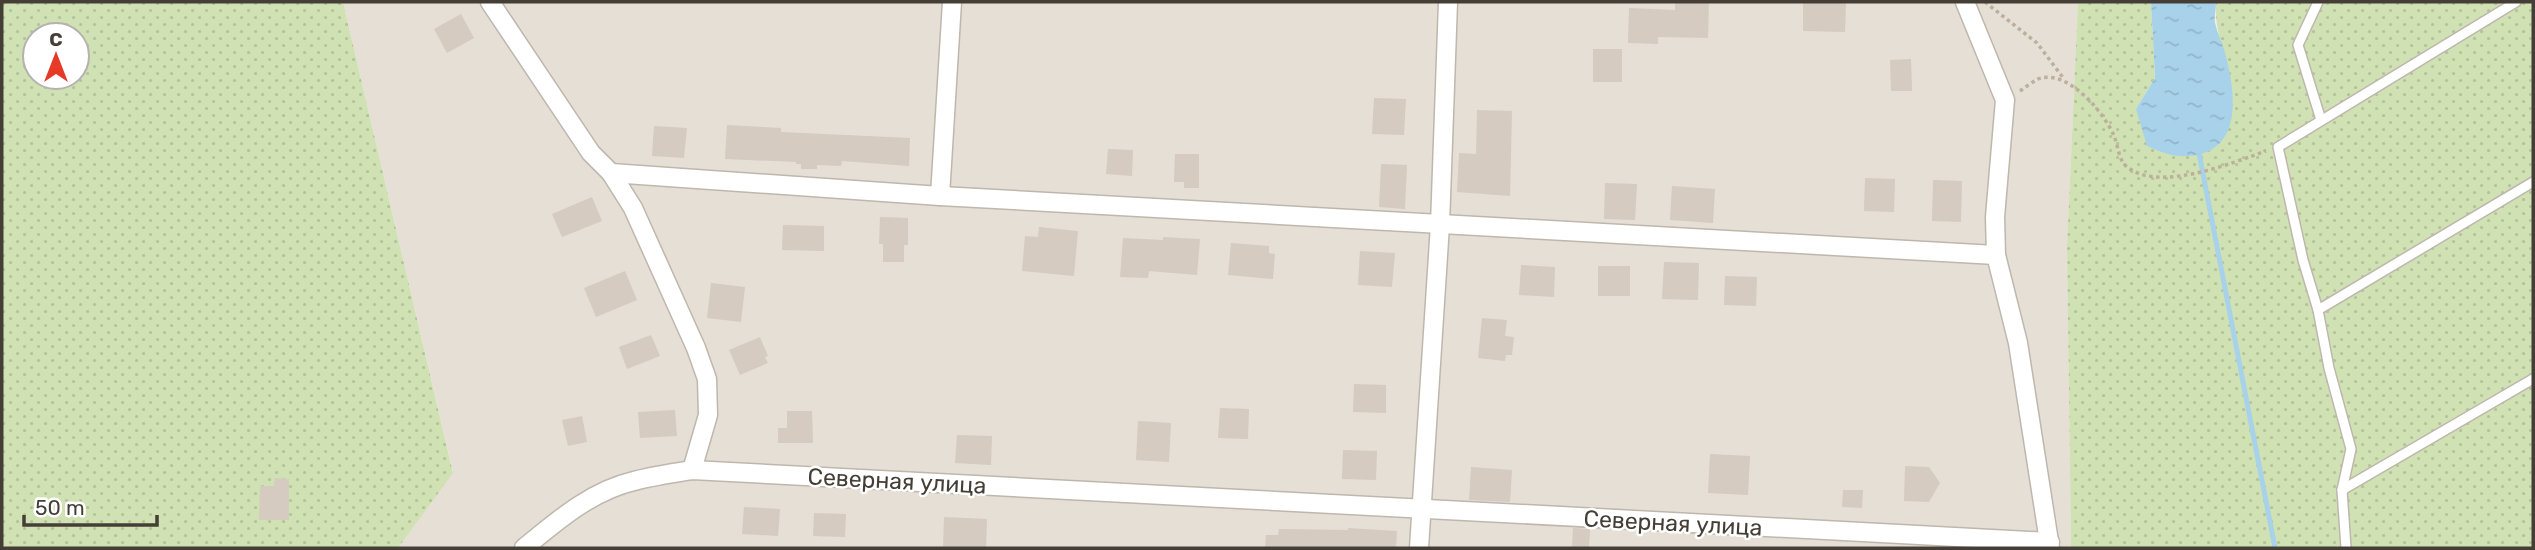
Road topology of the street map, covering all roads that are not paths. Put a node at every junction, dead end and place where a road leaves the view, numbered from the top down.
1 (490, 2) edge
2 (952, 2) edge
3 (1448, 2) edge
4 (1965, 2) edge
5 (2318, 2) edge
6 (2516, 2) edge
7 (2321, 120) junction
8 (611, 173) junction
9 (2533, 182) edge
10 (940, 197) junction
11 (1440, 225) junction
12 (1996, 255) junction
13 (2318, 310) junction
14 (2533, 379) edge
15 (692, 470) junction
16 (2342, 490) junction
17 (1421, 510) junction
18 (2050, 545) edge
19 (524, 548) edge
20 (1419, 548) edge
21 (2346, 548) edge

1 - 8 street
2 - 10 street
3 - 11 street
4 - 12 street, Северная улица
5 - 7 lane
6 - 7 lane
7 - 13 lane
8 - 10 street
8 - 15 street
9 - 13 lane
10 - 11 street
11 - 12 street
11 - 17 street
12 - 18 street, Северная улица
13 - 16 lane
14 - 16 lane
15 - 17 street, Северная улица
15 - 19 street, Северная улица
16 - 21 lane
17 - 18 street, Северная улица
17 - 20 street

